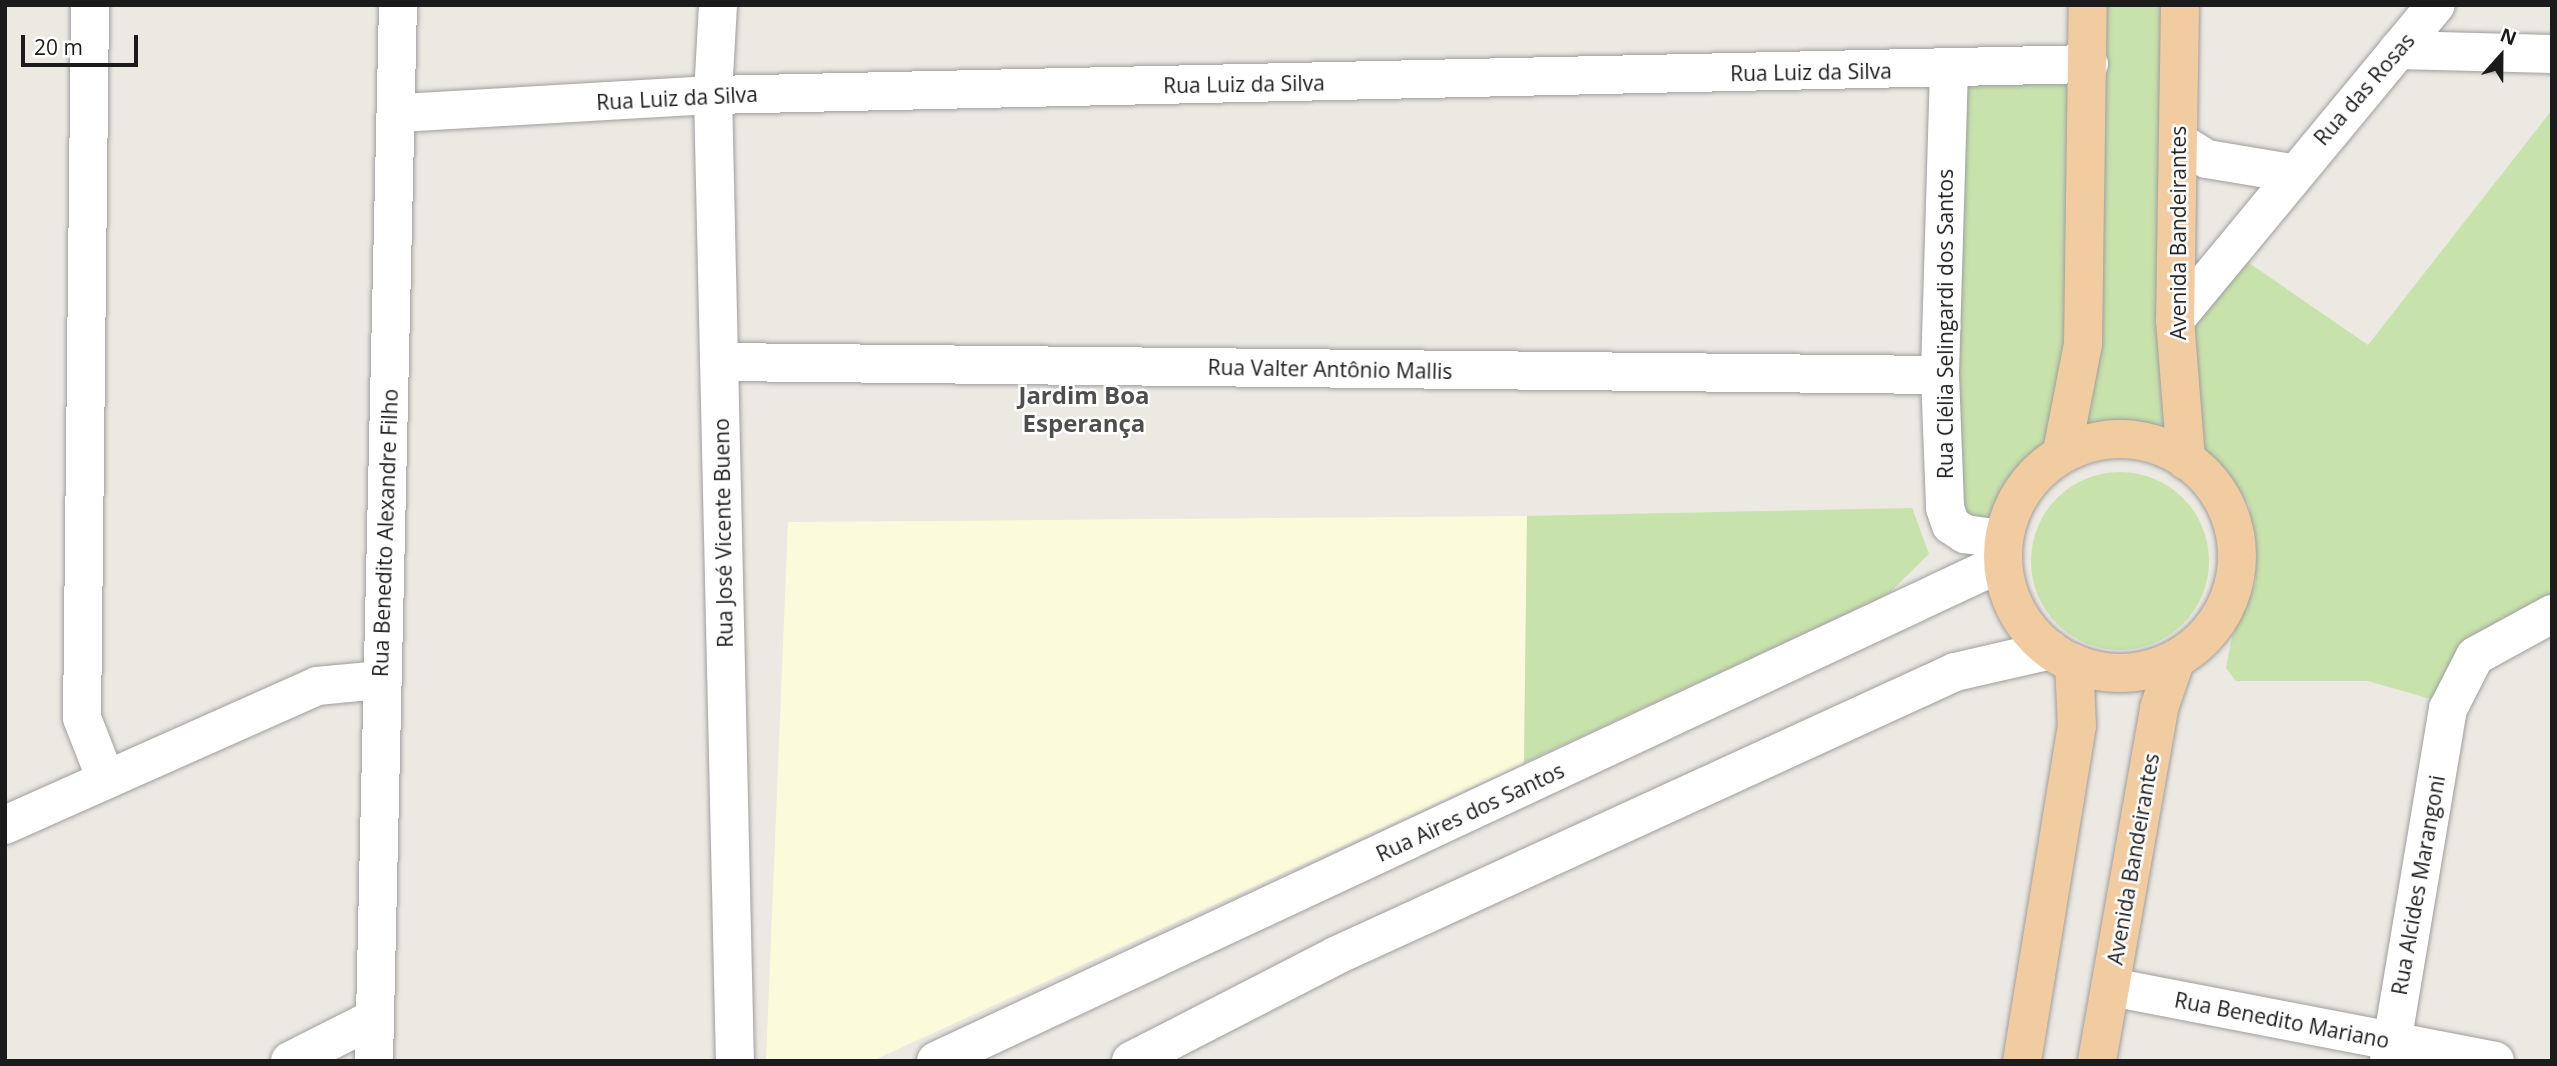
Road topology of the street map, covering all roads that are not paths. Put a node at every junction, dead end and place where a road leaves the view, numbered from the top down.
1 (90, 5) edge
2 (398, 5) edge
3 (718, 5) edge
4 (2088, 5) edge
5 (2180, 5) edge
6 (2436, 5) edge
7 (2398, 50) junction
8 (2552, 54) edge
9 (2089, 64) junction
10 (1949, 69) junction
11 (713, 95) junction
12 (400, 113) junction
13 (2178, 141) junction
14 (2291, 173) junction
15 (2175, 320) junction
16 (719, 362) junction
17 (1941, 375) junction
18 (2062, 452) junction
19 (2186, 461) junction
20 (2003, 550) junction
21 (2552, 614) edge
22 (2063, 657) junction
23 (2176, 659) junction
24 (379, 680) junction
25 (105, 777) junction
26 (5, 825) edge
27 (2111, 987) junction
28 (373, 1019) junction
29 (2390, 1051) edge
30 (290, 1061) edge
31 (374, 1061) edge
32 (735, 1061) edge
33 (936, 1061) edge
34 (1131, 1061) edge
35 (2022, 1061) edge
36 (2098, 1061) edge
37 (2495, 1061) edge

1 - 25 street
2 - 12 street, Rua Benedito Alexandre Filho
3 - 11 street, Rua José Vicente Bueno
4 - 9 main road
5 - 13 main road, Avenida Bandeirantes
6 - 7 street, Rua das Rosas
7 - 8 street
7 - 14 street, Rua das Rosas
9 - 10 street, Rua Luiz da Silva
9 - 18 main road
10 - 11 street, Rua Luiz da Silva
10 - 17 street, Rua Clélia Selingardi dos Santos
11 - 12 street, Rua Luiz da Silva
11 - 16 street, Rua José Vicente Bueno
12 - 24 street, Rua Benedito Alexandre Filho
13 - 14 street
13 - 15 main road, Avenida Bandeirantes
14 - 15 street, Rua das Rosas
15 - 19 main road, Avenida Bandeirantes
16 - 17 street, Rua Valter Antônio Mallis
16 - 32 street, Rua José Vicente Bueno
17 - 20 street, Rua Clélia Selingardi dos Santos
18 - 19 main road
18 - 20 main road
19 - 23 main road
20 - 22 main road
20 - 33 street, Rua Aires dos Santos
21 - 29 street, Rua Alcides Marangoni
22 - 23 main road
22 - 34 street
22 - 35 main road
23 - 27 main road, Avenida Bandeirantes
24 - 25 street
24 - 28 street, Rua Benedito Alexandre Filho
25 - 26 street
27 - 29 street, Rua Benedito Mariano
27 - 36 main road, Avenida Bandeirantes
28 - 30 street
28 - 31 street, Rua Benedito Alexandre Filho
29 - 37 street, Rua Benedito Mariano

